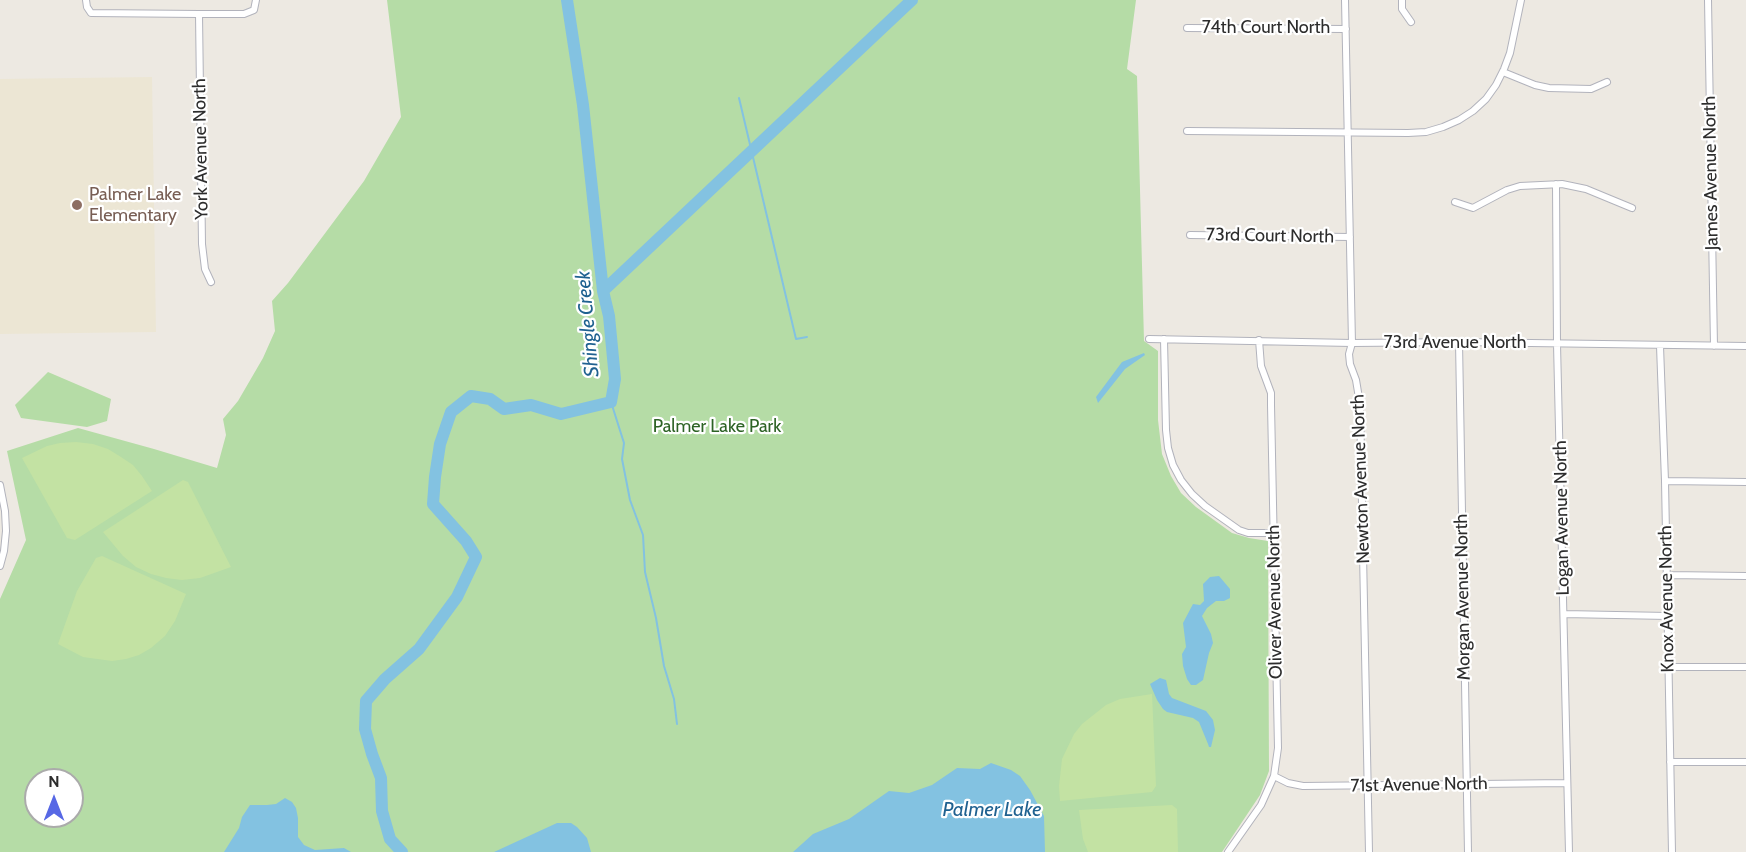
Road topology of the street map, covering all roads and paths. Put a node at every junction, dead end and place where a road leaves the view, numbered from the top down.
1 (86, 0) edge
2 (256, 0) edge
3 (1346, 0) edge
4 (1402, 0) edge
5 (1521, 0) edge
6 (1708, 0) edge
7 (199, 14) junction
8 (1411, 22) dead end
9 (1187, 28) dead end
10 (1346, 29) junction
11 (1503, 72) junction
12 (1607, 82) dead end
13 (1187, 131) dead end
14 (1348, 134) junction
15 (1556, 184) junction
16 (1455, 202) dead end
17 (1632, 208) dead end
18 (1190, 235) dead end
19 (1350, 237) junction
20 (212, 282) dead end
21 (1149, 339) dead end
22 (1164, 339) junction
23 (1259, 340) junction
24 (1459, 342) junction
25 (1352, 343) junction
26 (1557, 344) junction
27 (1660, 346) junction
28 (1714, 346) junction
29 (1746, 346) edge
30 (1665, 481) junction
31 (1746, 482) edge
32 (0, 485) edge
33 (1274, 533) junction
34 (0, 566) edge
35 (1667, 575) junction
36 (1746, 576) edge
37 (1564, 614) junction
38 (1668, 616) junction
39 (1668, 666) junction
40 (1746, 667) edge
41 (1670, 762) junction
42 (1746, 762) edge
43 (1274, 776) junction
44 (1567, 783) junction
45 (1467, 784) junction
46 (1368, 786) junction
47 (1228, 852) edge
48 (1369, 852) edge
49 (1468, 852) edge
50 (1569, 852) edge
51 (1672, 852) edge

1 - 7 street
2 - 7 street
3 - 10 street, Newton Avenue North
4 - 8 street
5 - 11 street
6 - 28 street, James Avenue North
7 - 20 street, York Avenue North
9 - 10 street, 74th Court North
10 - 14 street, Newton Avenue North
11 - 12 street
11 - 14 street
13 - 14 street
14 - 19 street, Newton Avenue North
15 - 16 street
15 - 17 street
15 - 26 street, Logan Avenue North
18 - 19 street, 73rd Court North
19 - 25 street, Newton Avenue North
21 - 22 street, 73rd Avenue North
22 - 23 street, 73rd Avenue North
22 - 33 street
23 - 25 street, 73rd Avenue North
23 - 33 street, Oliver Avenue North
24 - 25 street, 73rd Avenue North
24 - 26 street, 73rd Avenue North
24 - 45 street, Morgan Avenue North
25 - 46 street, Newton Avenue North
26 - 27 street, 73rd Avenue North
26 - 37 street, Logan Avenue North
27 - 28 street, 73rd Avenue North
27 - 30 street, Knox Avenue North
28 - 29 street, 73rd Avenue North
30 - 31 street
30 - 35 street, Knox Avenue North
32 - 34 street
33 - 43 street, Oliver Avenue North
35 - 36 street
35 - 38 street, Knox Avenue North
37 - 38 street
37 - 44 street, Logan Avenue North
38 - 39 street, Knox Avenue North
39 - 40 street
39 - 41 street, Knox Avenue North
41 - 42 street
41 - 51 street, Knox Avenue North
43 - 46 street, 71st Avenue North
43 - 47 street, Oliver Avenue North
44 - 45 street, 71st Avenue North
44 - 50 street, Logan Avenue North
45 - 46 street, 71st Avenue North
45 - 49 street, Morgan Avenue North
46 - 48 street, Newton Avenue North

